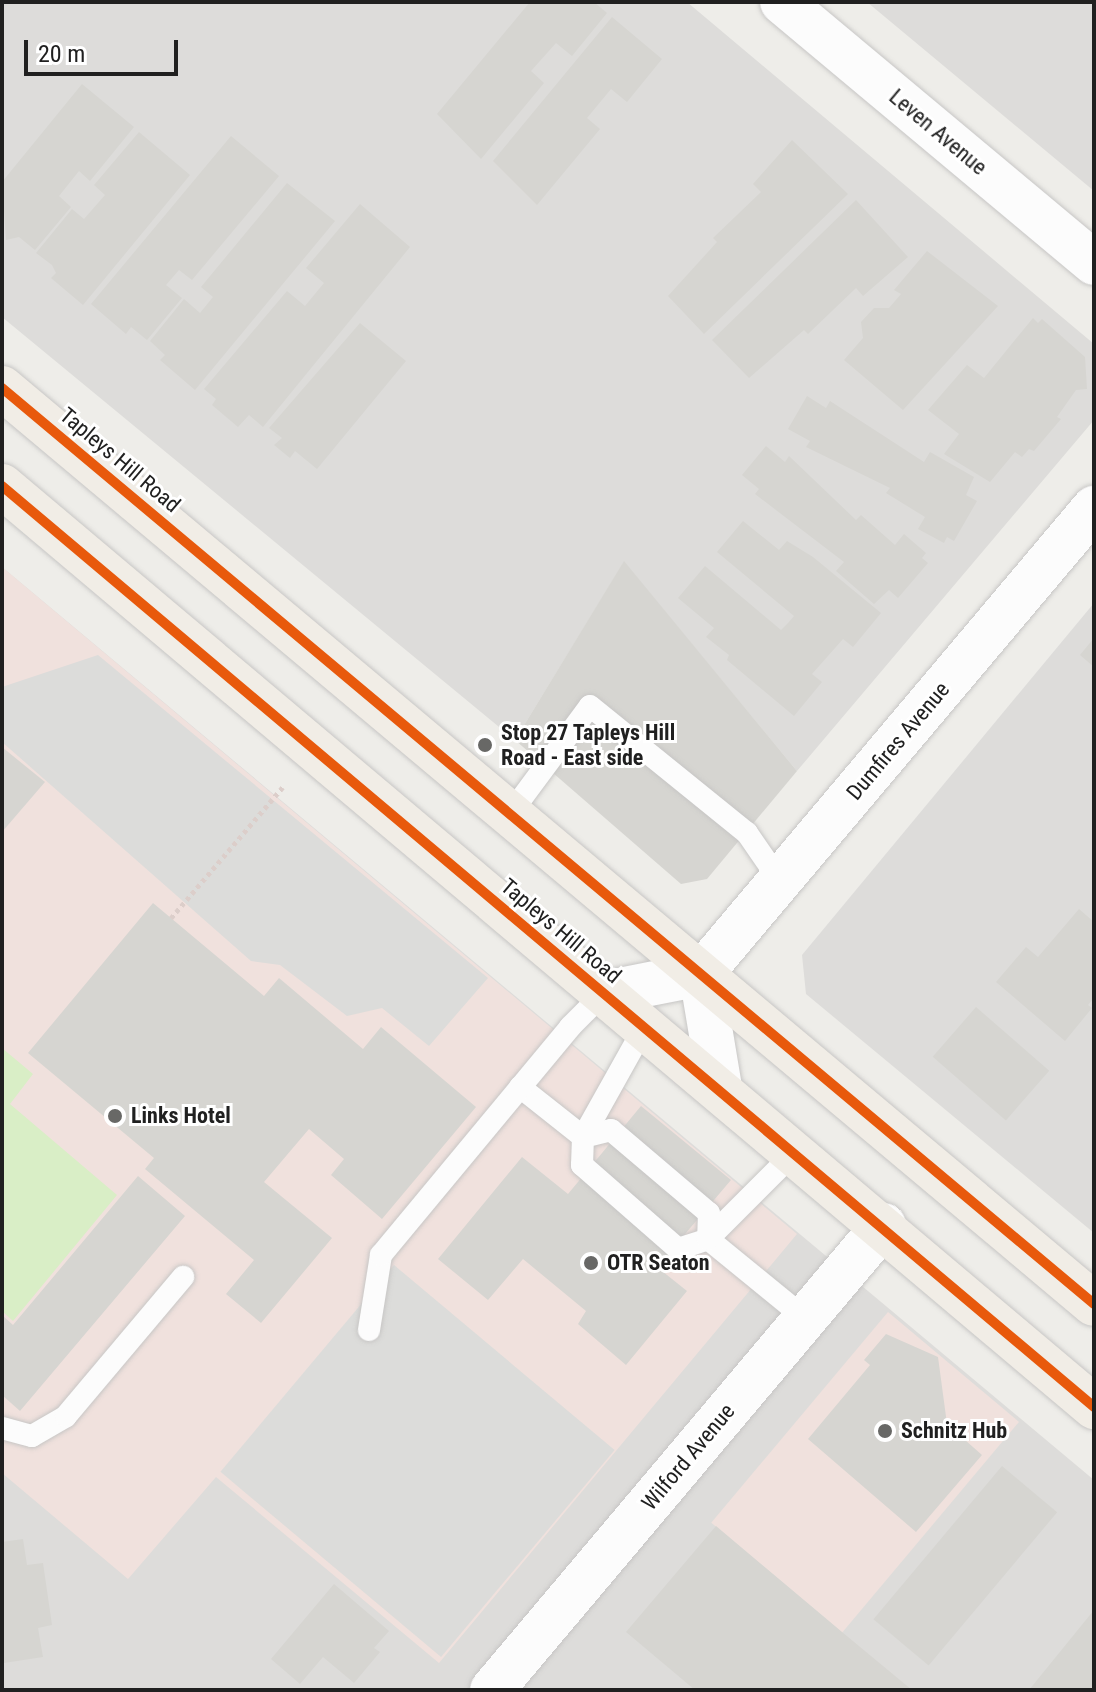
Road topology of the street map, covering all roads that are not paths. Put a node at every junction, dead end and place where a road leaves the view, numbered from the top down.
1 (782, 2) edge
2 (1094, 263) edge
3 (2, 388) edge
4 (2, 486) edge
5 (1094, 508) edge
6 (510, 814) junction
7 (780, 881) junction
8 (701, 974) junction
9 (604, 993) junction
10 (645, 1026) junction
11 (520, 1087) junction
12 (720, 1088) junction
13 (583, 1137) junction
14 (796, 1151) junction
15 (884, 1225) junction
16 (708, 1239) junction
17 (183, 1277) dead end
18 (1094, 1304) edge
19 (806, 1319) junction
20 (369, 1330) dead end
21 (1094, 1407) edge
22 (2, 1428) edge
23 (492, 1690) edge

1 - 2 street, Leven Avenue
3 - 6 main road, Tapleys Hill Road
4 - 9 main road, Tapleys Hill Road
5 - 7 street, Dumfires Avenue
6 - 7 lane
6 - 8 main road, Tapleys Hill Road
7 - 8 street, Dumfires Avenue
8 - 9 street
8 - 12 street
8 - 18 main road, Tapleys Hill Road
9 - 10 main road, Tapleys Hill Road
9 - 11 lane
10 - 12 main road, Tapleys Hill Road
10 - 13 lane
11 - 13 lane
11 - 20 lane
12 - 14 main road, Tapleys Hill Road
13 - 16 lane
13 - 16 lane
14 - 15 main road, Tapleys Hill Road
14 - 16 lane
15 - 19 street, Wilford Avenue
15 - 21 main road, Tapleys Hill Road
16 - 19 lane
17 - 22 lane
19 - 23 street, Wilford Avenue

